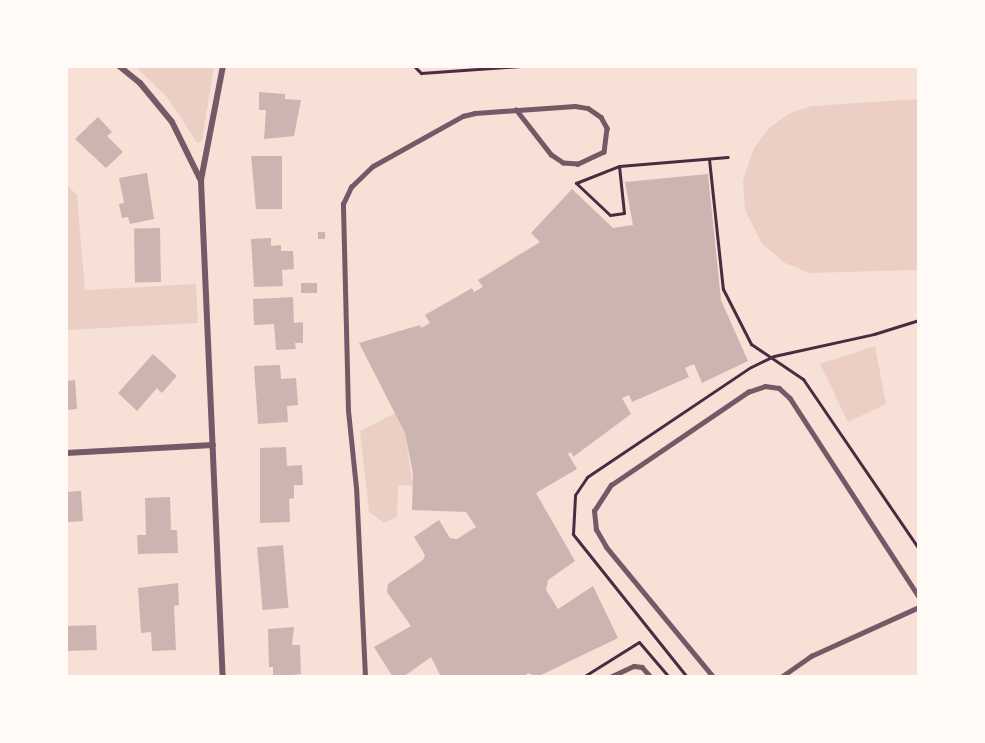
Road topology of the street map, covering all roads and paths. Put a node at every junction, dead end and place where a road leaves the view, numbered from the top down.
1 (119, 66) edge
2 (223, 66) edge
3 (414, 66) edge
4 (521, 66) edge
5 (516, 110) junction
6 (728, 157) dead end
7 (709, 159) junction
8 (619, 166) junction
9 (201, 181) junction
10 (919, 320) edge
11 (774, 356) junction
12 (213, 445) junction
13 (66, 453) edge
14 (919, 549) edge
15 (919, 597) edge
16 (919, 607) edge
17 (222, 677) edge
18 (365, 677) edge
19 (610, 677) edge
20 (651, 677) edge
21 (687, 677) edge
22 (713, 677) edge
23 (781, 677) edge

1 - 9 street
2 - 9 street
3 - 4 path
5 - 5 lane
5 - 18 lane
6 - 7 path
7 - 8 path
7 - 11 path
8 - 8 path
9 - 12 street
10 - 11 path
11 - 14 path
11 - 21 path
12 - 13 street
12 - 17 street
15 - 22 lane
16 - 23 lane
19 - 20 lane

